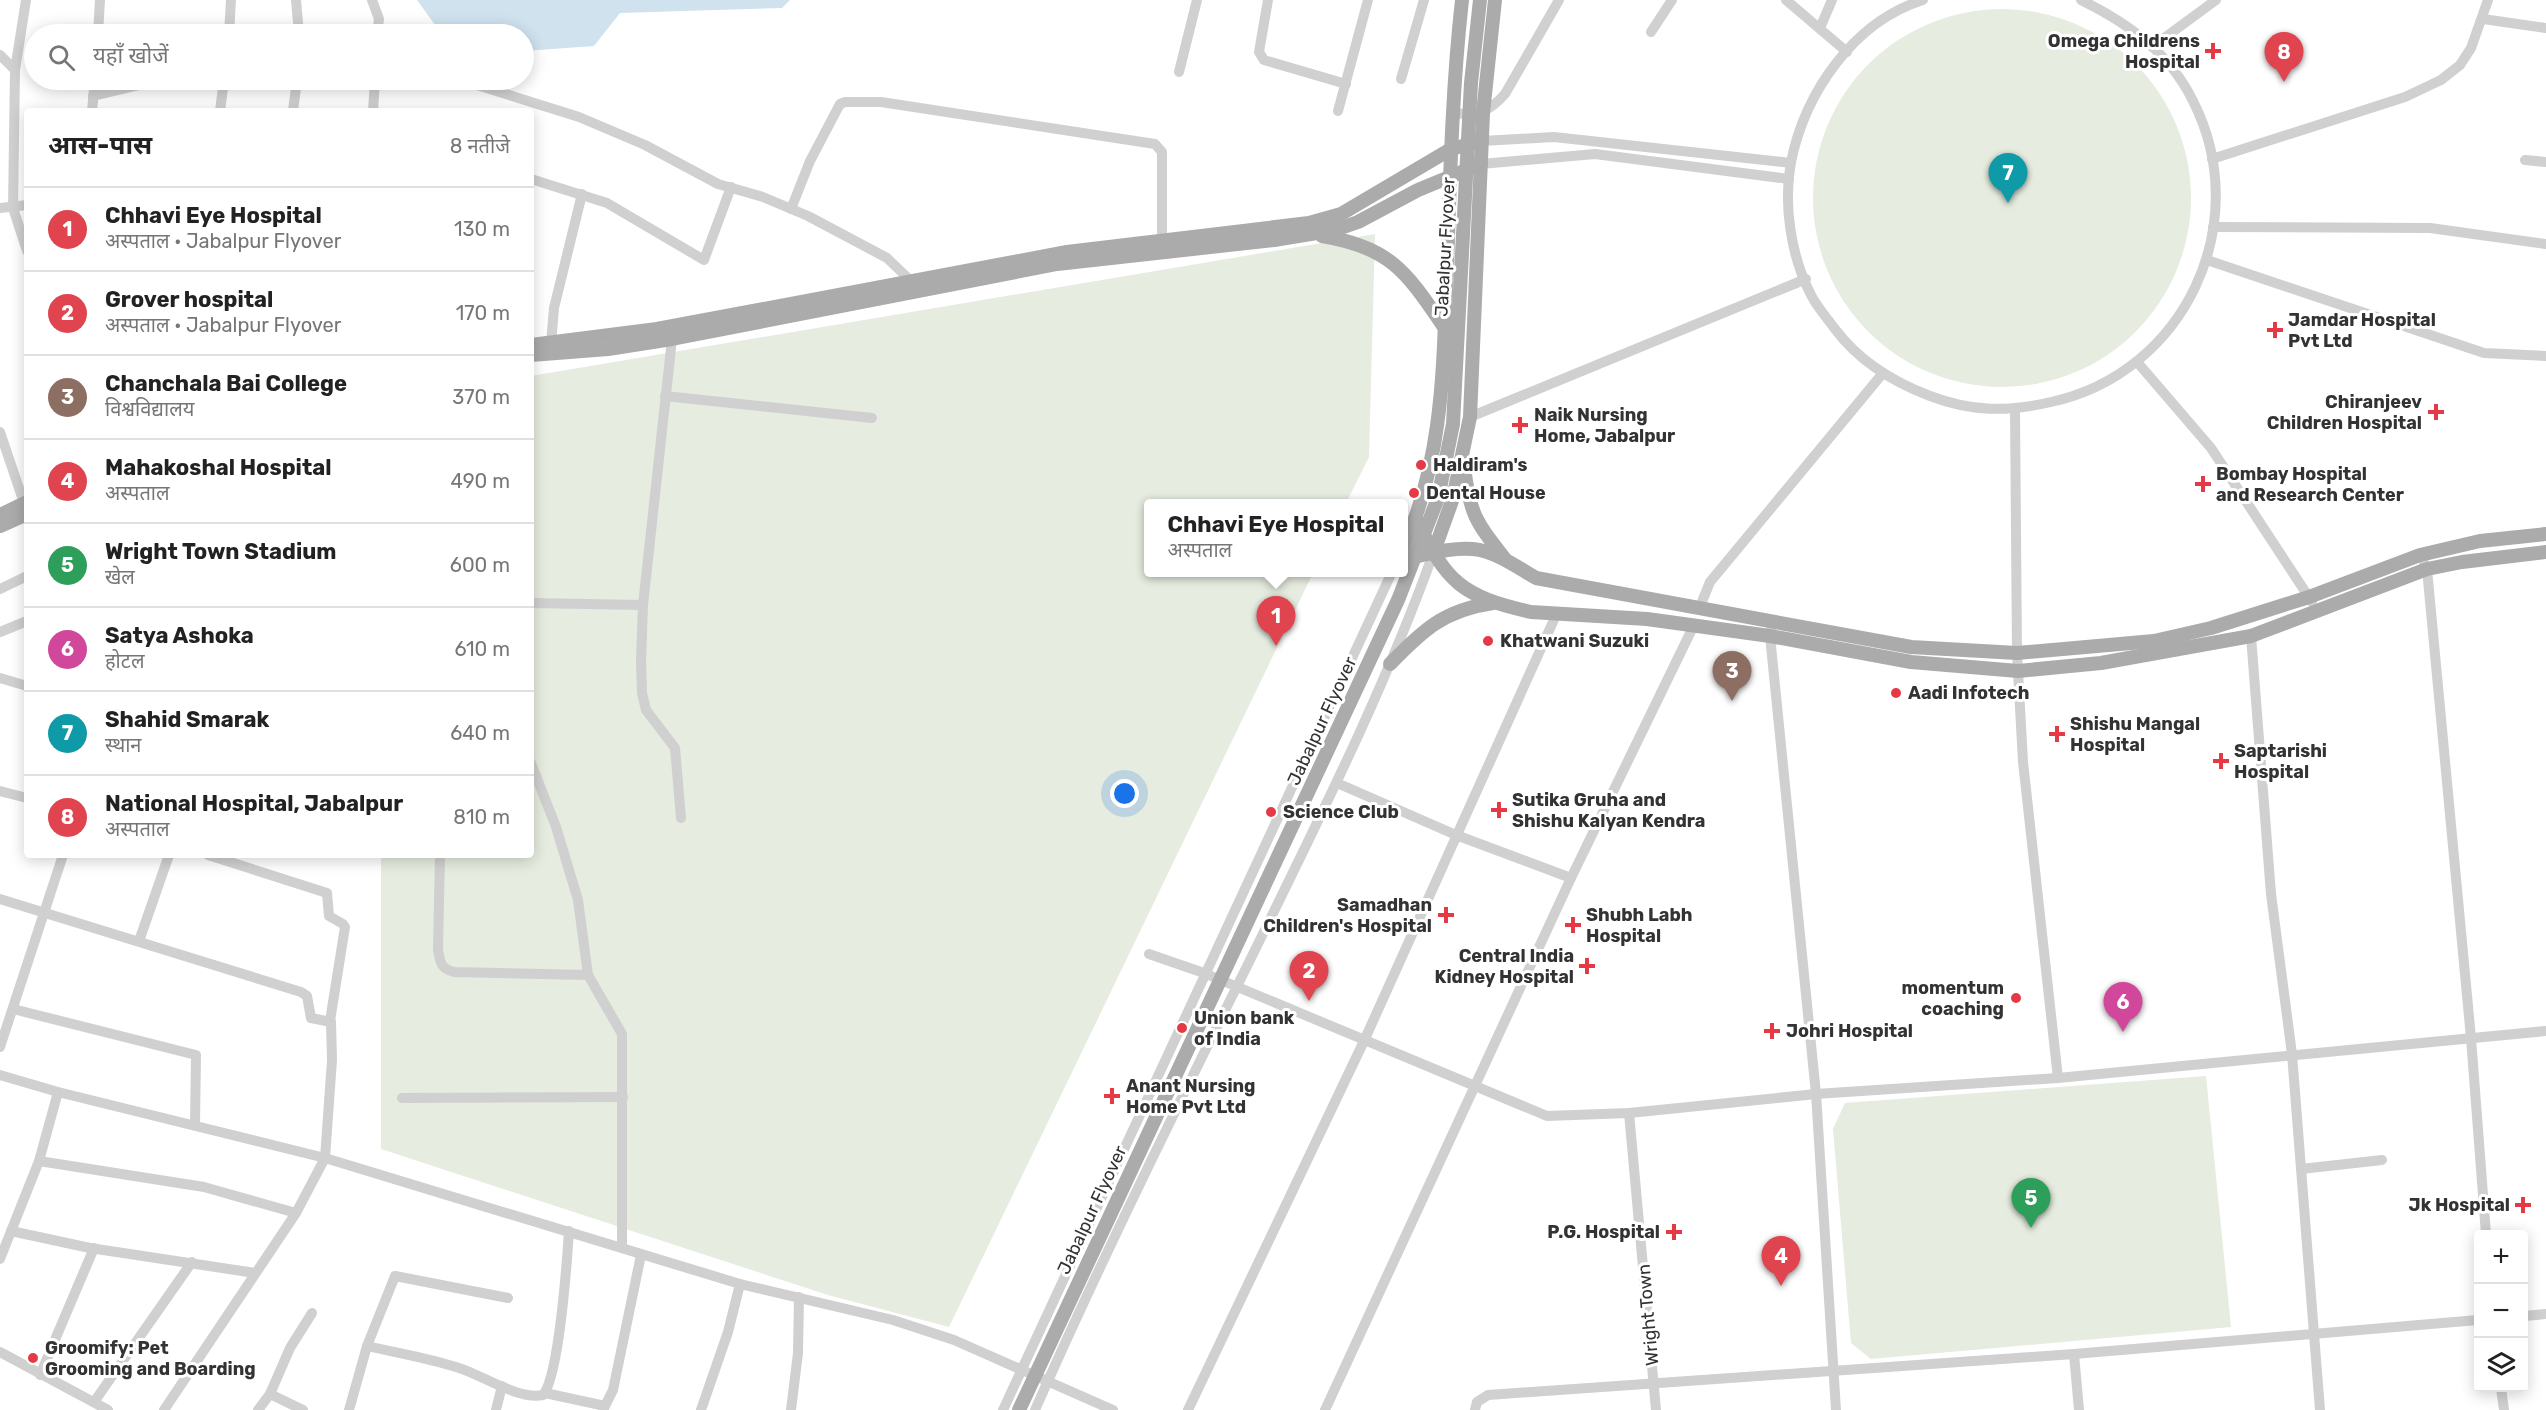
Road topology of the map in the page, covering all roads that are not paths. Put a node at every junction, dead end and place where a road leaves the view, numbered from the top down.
1 (26, 0) edge
2 (100, 0) edge
3 (231, 0) edge
4 (296, 0) edge
5 (372, 0) edge
6 (1197, 0) edge
7 (1268, 0) edge
8 (1368, 0) edge
9 (1424, 0) edge
10 (1462, 0) edge
11 (1480, 0) edge
12 (1495, 0) edge
13 (1559, 0) edge
14 (1672, 0) edge
15 (1786, 0) edge
16 (1832, 0) edge
17 (1923, 0) edge
18 (2081, 0) edge
19 (2216, 0) edge
20 (2488, 0) edge
21 (2483, 19) junction
22 (99, 24) edge
23 (230, 24) edge
24 (298, 24) edge
25 (379, 24) edge
26 (1820, 28) junction
27 (2546, 28) edge
28 (1651, 32) dead end
29 (2152, 47) junction
30 (1847, 52) junction
31 (0, 55) edge
32 (15, 70) junction
33 (1179, 72) dead end
34 (1401, 79) dead end
35 (1346, 84) junction
36 (93, 90) edge
37 (118, 90) edge
38 (223, 90) edge
39 (296, 90) edge
40 (374, 90) edge
41 (493, 90) edge
42 (93, 96) junction
43 (92, 108) edge
44 (220, 108) edge
45 (293, 108) edge
46 (373, 108) edge
47 (1338, 111) dead end
48 (1484, 113) junction
49 (1452, 114) junction
50 (1482, 141) junction
51 (1451, 149) junction
52 (2212, 159) junction
53 (2525, 160) dead end
54 (2546, 162) edge
55 (1481, 164) junction
56 (1791, 164) junction
57 (1450, 175) junction
58 (534, 179) edge
59 (1789, 179) junction
60 (731, 188) junction
61 (582, 194) junction
62 (24, 206) edge
63 (0, 208) edge
64 (13, 208) junction
65 (791, 208) junction
66 (2213, 227) junction
67 (1309, 234) junction
68 (1162, 240) junction
69 (24, 242) edge
70 (2546, 244) edge
71 (2207, 260) junction
72 (1806, 279) junction
73 (912, 282) junction
74 (1444, 327) junction
75 (672, 339) junction
76 (551, 344) junction
77 (534, 345) edge
78 (534, 355) edge
79 (2546, 356) edge
80 (2138, 363) junction
81 (1883, 372) junction
82 (665, 396) junction
83 (2015, 410) junction
84 (1470, 417) junction
85 (872, 418) dead end
86 (0, 432) edge
87 (1463, 459) junction
88 (24, 500) edge
89 (24, 507) edge
90 (24, 508) edge
91 (0, 514) edge
92 (1416, 519) junction
93 (0, 526) edge
94 (2546, 534) edge
95 (1408, 538) edge
96 (2546, 552) edge
97 (1433, 554) junction
98 (2420, 555) junction
99 (1408, 559) edge
100 (1506, 560) junction
101 (2427, 569) junction
102 (1408, 574) edge
103 (24, 577) edge
104 (1390, 577) edge
105 (1407, 577) edge
106 (0, 589) edge
107 (2309, 597) junction
108 (534, 603) edge
109 (1498, 603) junction
110 (644, 604) junction
111 (1699, 609) junction
112 (2317, 610) junction
113 (1557, 613) junction
114 (24, 622) edge
115 (1694, 625) junction
116 (1771, 629) junction
117 (0, 632) edge
118 (2251, 636) junction
119 (2017, 653) junction
120 (1390, 664) junction
121 (2018, 670) junction
122 (0, 678) edge
123 (24, 685) edge
124 (534, 771) edge
125 (1337, 783) junction
126 (0, 791) edge
127 (24, 797) edge
128 (681, 818) dead end
129 (1456, 835) junction
130 (62, 858) edge
131 (168, 858) edge
132 (217, 858) edge
133 (440, 858) edge
134 (1571, 878) junction
135 (0, 899) edge
136 (45, 914) junction
137 (139, 941) junction
138 (1149, 954) dead end
139 (1204, 974) junction
140 (588, 975) junction
141 (1236, 989) junction
142 (13, 1009) junction
143 (330, 1021) junction
144 (2546, 1031) edge
145 (2471, 1038) junction
146 (1364, 1041) junction
147 (0, 1047) edge
148 (2292, 1054) junction
149 (0, 1075) edge
150 (2058, 1078) junction
151 (1476, 1086) junction
152 (57, 1092) junction
153 (1816, 1094) junction
154 (623, 1097) junction
155 (402, 1098) dead end
156 (1629, 1113) junction
157 (195, 1125) junction
158 (325, 1158) junction
159 (2382, 1160) dead end
160 (39, 1161) junction
161 (2301, 1169) junction
162 (296, 1213) junction
163 (2486, 1230) edge
164 (10, 1231) junction
165 (569, 1231) junction
166 (94, 1248) junction
167 (622, 1248) junction
168 (641, 1255) junction
169 (0, 1259) edge
170 (192, 1262) junction
171 (255, 1273) junction
172 (740, 1284) junction
173 (799, 1297) junction
174 (508, 1298) dead end
175 (312, 1313) dead end
176 (2546, 1314) edge
177 (2528, 1316) edge
178 (2474, 1320) edge
179 (2316, 1334) junction
180 (367, 1346) junction
181 (0, 1352) edge
182 (2073, 1354) junction
183 (1020, 1370) junction
184 (1832, 1370) junction
185 (40, 1375) junction
186 (1047, 1382) junction
187 (1655, 1385) junction
188 (502, 1386) junction
189 (2502, 1392) edge
190 (270, 1394) junction
191 (546, 1394) junction
192 (94, 1402) junction
193 (604, 1408) edge
194 (108, 1410) edge
195 (164, 1410) edge
196 (258, 1410) edge
197 (303, 1410) edge
198 (349, 1410) edge
199 (496, 1410) edge
200 (701, 1410) edge
201 (791, 1410) edge
202 (1003, 1410) edge
203 (1019, 1410) edge
204 (1035, 1410) edge
205 (1113, 1410) edge
206 (1188, 1410) edge
207 (1325, 1410) edge
208 (1475, 1410) edge
209 (1656, 1410) edge
210 (1836, 1410) edge
211 (2079, 1410) edge
212 (2320, 1410) edge
213 (2504, 1410) edge

1 - 32 street
2 - 22 street
3 - 23 street
4 - 24 street
5 - 25 street
6 - 33 street
7 - 35 street
8 - 35 street
9 - 34 street
10 - 49 main road
11 - 102 main road, Jabalpur Flyover, bridge
12 - 48 main road
13 - 48 street
14 - 28 street
15 - 26 street
16 - 26 street
17 - 30 street
18 - 29 street
19 - 29 street
20 - 21 street
21 - 27 street
21 - 52 street
26 - 30 street
29 - 52 street
30 - 56 street
31 - 32 street
32 - 64 street
35 - 47 street
36 - 42 street
37 - 42 street
38 - 44 street
39 - 45 street
40 - 46 street
41 - 60 street
42 - 43 street
48 - 49 street
48 - 50 main road
49 - 51 main road
50 - 51 main road
50 - 55 main road
50 - 56 street
51 - 57 main road
51 - 68 main road
52 - 66 street
53 - 54 street
55 - 57 main road
55 - 59 street
55 - 84 main road
56 - 59 street
57 - 67 main road
57 - 74 main road
58 - 61 street
59 - 72 street
60 - 61 street
60 - 65 street
61 - 76 street
62 - 64 street
63 - 64 street
64 - 69 street
65 - 68 street
65 - 73 street
66 - 70 street
66 - 71 street
67 - 74 main road
67 - 75 main road
68 - 73 main road
71 - 79 street
71 - 80 street
72 - 81 street
72 - 84 street
73 - 76 main road
74 - 92 main road
75 - 78 main road
75 - 82 street
76 - 77 main road
80 - 83 street
80 - 107 street
81 - 83 street
81 - 111 street
82 - 85 street
82 - 110 street
83 - 119 street
84 - 87 main road
86 - 88 street
87 - 97 main road
87 - 100 main road
89 - 91 main road
90 - 93 main road
92 - 95 main road
92 - 97 main road
94 - 98 main road
96 - 101 main road
97 - 99 main road
97 - 100 main road
97 - 109 main road
97 - 120 street
98 - 101 street
98 - 107 main road
100 - 111 main road
101 - 112 main road
101 - 145 street
103 - 106 street
104 - 139 street
105 - 203 main road, Jabalpur Flyover, bridge
107 - 112 street
107 - 119 main road
108 - 110 street
109 - 113 main road
109 - 120 main road
110 - 128 street
111 - 116 main road
112 - 118 main road
113 - 115 main road
113 - 129 street
114 - 117 street
115 - 116 main road
115 - 134 street
116 - 119 main road
116 - 121 main road
116 - 153 street
118 - 121 main road
118 - 148 street
119 - 121 street
120 - 125 street
121 - 150 street
122 - 123 street
124 - 140 street
125 - 129 street
125 - 141 street
126 - 127 street
129 - 134 street
129 - 146 street
130 - 136 street
131 - 137 street
132 - 143 street
133 - 140 street
134 - 151 street
135 - 136 street
136 - 137 street
136 - 142 street
137 - 143 street
138 - 139 street
139 - 141 street
139 - 183 street
140 - 154 street
141 - 146 street
141 - 186 street
142 - 147 street
142 - 157 street
143 - 158 street
144 - 145 street
145 - 148 street
145 - 163 street
146 - 151 street
146 - 206 street
148 - 150 street
148 - 161 street
149 - 152 street
150 - 153 street
151 - 156 street
151 - 207 street
152 - 157 street
152 - 160 street
153 - 156 street
153 - 184 street
154 - 155 street
154 - 167 street
156 - 187 street, Wright Town
157 - 158 street
158 - 162 street
158 - 165 street
159 - 161 street
160 - 162 street
160 - 164 street
161 - 179 street
162 - 171 street
164 - 166 street
164 - 169 street
165 - 167 street
165 - 191 street
166 - 170 street
166 - 185 street
167 - 168 street
168 - 172 street
168 - 193 street
170 - 171 street
170 - 192 street
171 - 195 street
172 - 173 street
172 - 200 street
173 - 183 street
173 - 201 street
174 - 180 street
175 - 190 street
176 - 177 street
178 - 179 street
179 - 182 street
179 - 212 street
180 - 188 street
180 - 198 street
181 - 185 street
182 - 184 street
182 - 211 street
183 - 186 street
183 - 202 street
184 - 187 street
184 - 210 street
185 - 192 street
186 - 204 street
186 - 205 street
187 - 208 street
187 - 209 street, Wright Town
188 - 191 street
188 - 199 street
189 - 213 street
190 - 196 street
190 - 197 street
191 - 193 street
192 - 194 street

